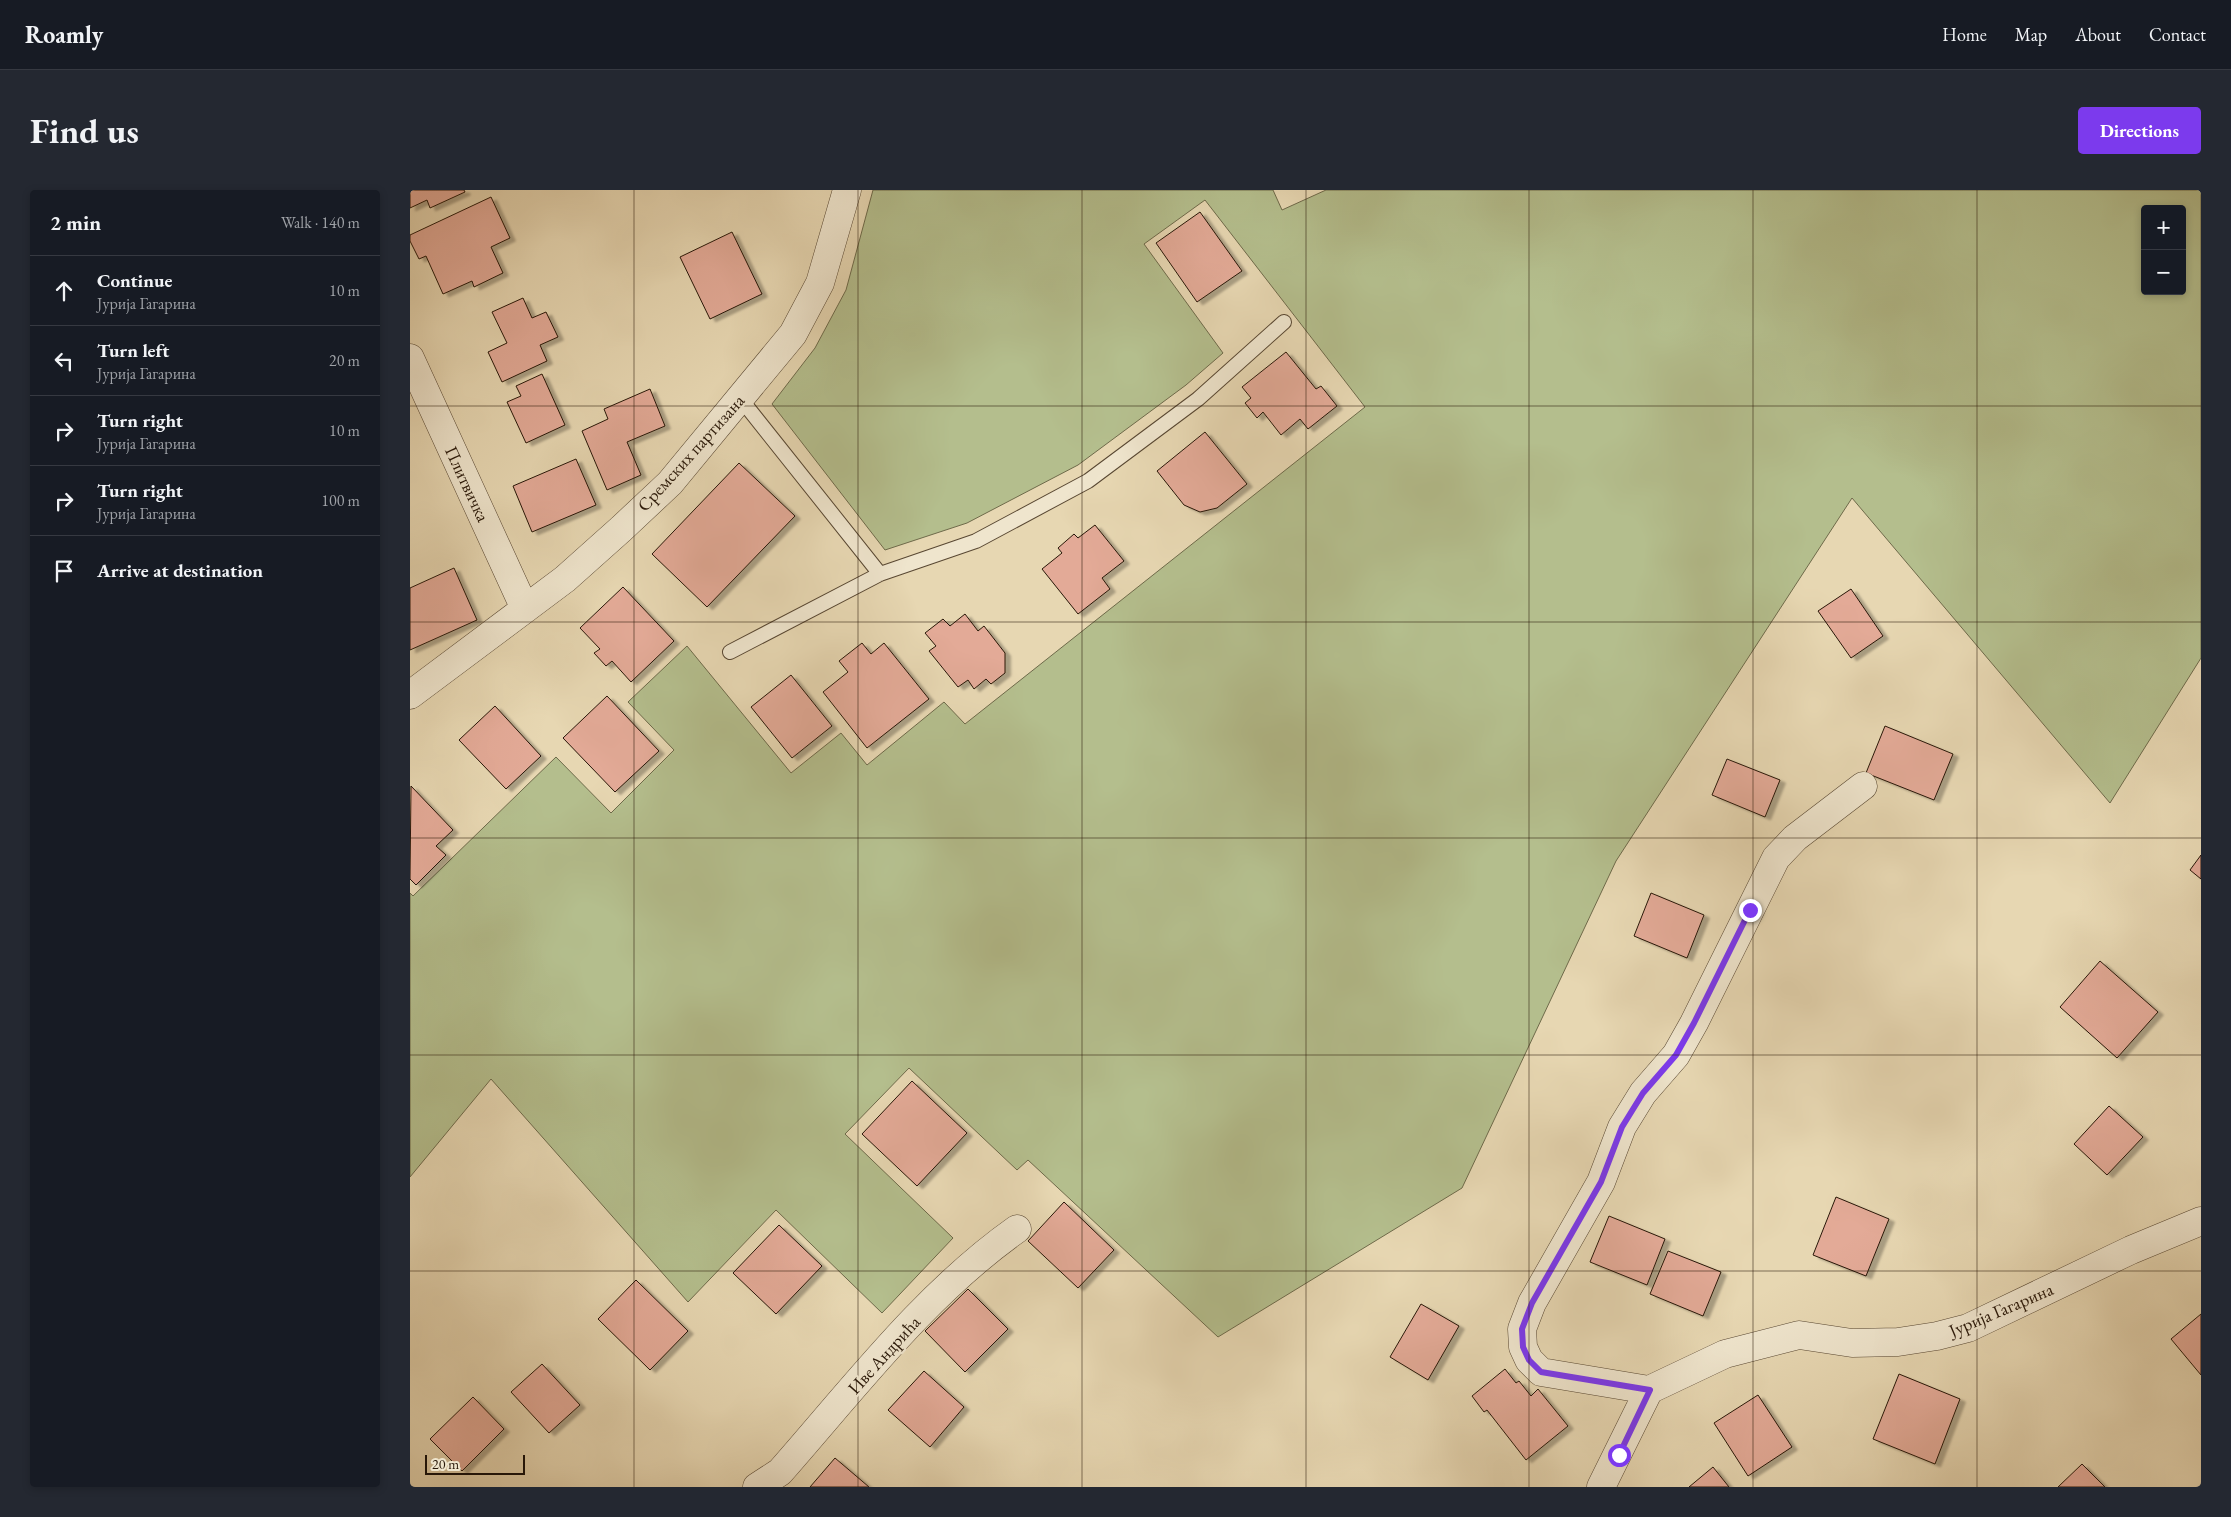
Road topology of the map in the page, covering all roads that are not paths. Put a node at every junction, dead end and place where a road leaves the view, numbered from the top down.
1 (847, 190) edge
2 (1284, 322) dead end
3 (410, 358) edge
4 (740, 398) junction
5 (880, 574) junction
6 (525, 609) junction
7 (730, 652) dead end
8 (410, 695) edge
9 (1863, 786) dead end
10 (2201, 1221) edge
11 (1017, 1229) dead end
12 (1650, 1390) junction
13 (758, 1487) edge
14 (1601, 1487) edge

1 - 4 street, Сремских партизана
2 - 5 lane
3 - 6 street, Плитвичка
4 - 5 lane
4 - 6 street, Сремских партизана
5 - 7 lane
6 - 8 street, Сремских партизана
9 - 12 street
10 - 12 street, Јурија Гагарина
11 - 13 street, Иве Андрића
12 - 14 street

